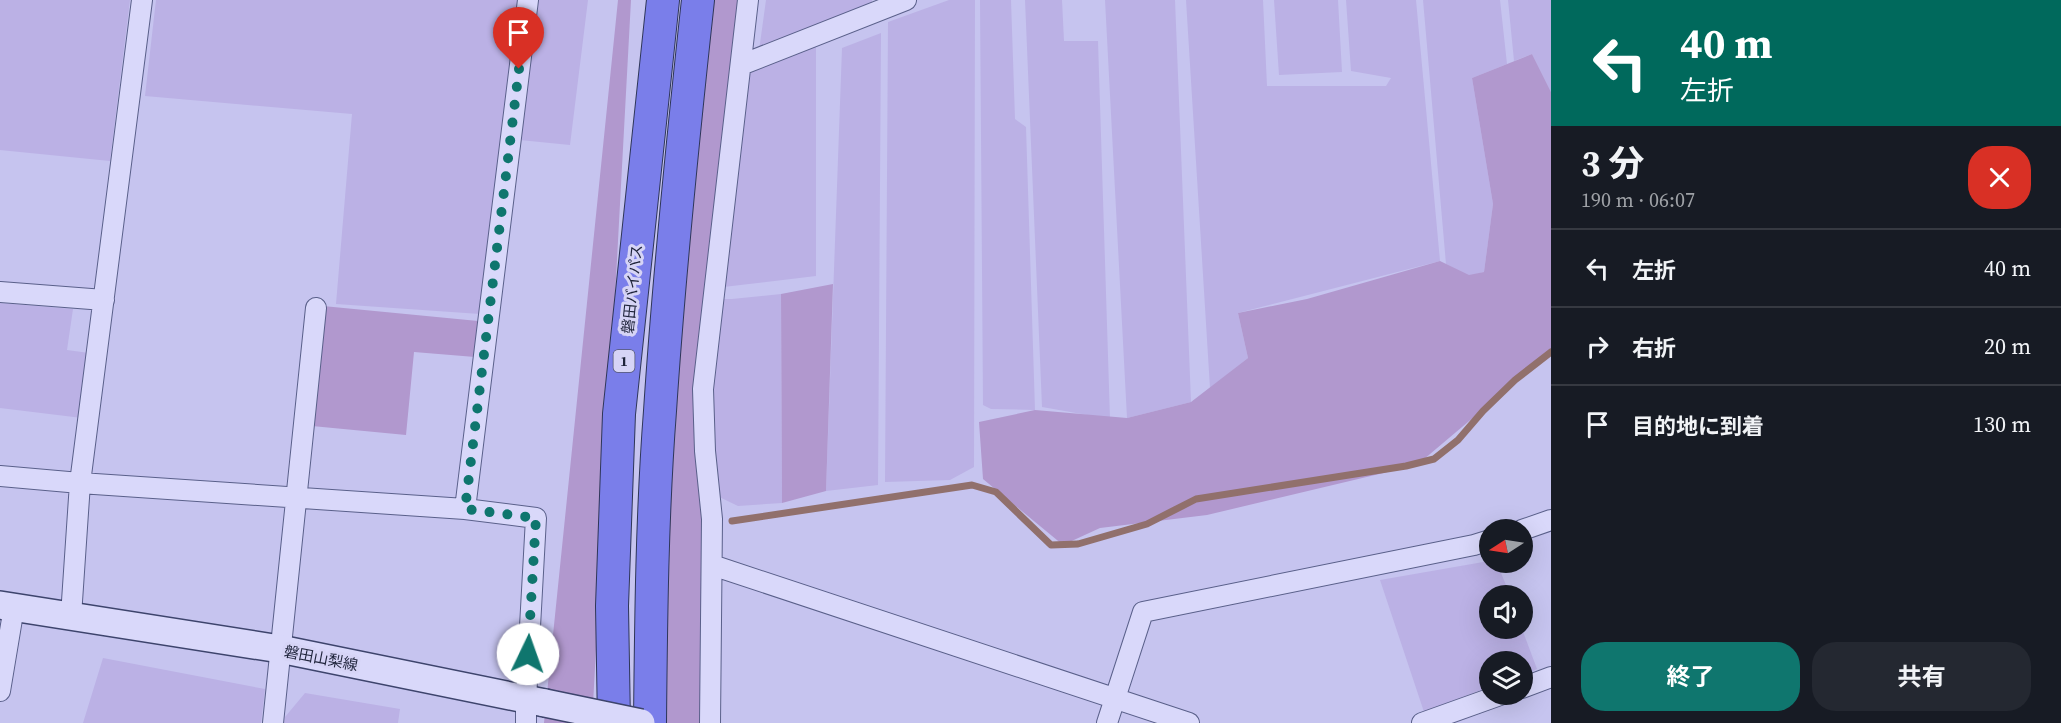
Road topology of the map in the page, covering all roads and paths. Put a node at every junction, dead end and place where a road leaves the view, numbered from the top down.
1 (142, 0) edge
2 (528, 0) edge
3 (663, 0) edge
4 (698, 0) edge
5 (748, 0) edge
6 (906, 0) edge
7 (741, 65) junction
8 (0, 292) edge
9 (104, 300) junction
10 (316, 308) dead end
11 (0, 476) edge
12 (80, 483) junction
13 (295, 498) junction
14 (465, 509) junction
15 (1551, 520) edge
16 (1533, 526) edge
17 (1479, 543) edge
18 (712, 565) junction
19 (7, 606) edge
20 (71, 616) junction
21 (280, 649) junction
22 (1551, 677) edge
23 (1533, 683) edge
24 (0, 691) edge
25 (1114, 699) junction
26 (1479, 703) edge
27 (532, 709) edge
28 (273, 723) edge
29 (614, 723) edge
30 (641, 723) edge
31 (650, 723) edge
32 (710, 723) edge
33 (1107, 723) edge
34 (1189, 723) edge
35 (1422, 723) edge

1 - 9 street
2 - 14 street
3 - 29 highway, 磐田バイパス / 1
4 - 31 highway
5 - 7 street
6 - 7 street
7 - 18 street
8 - 9 street
9 - 12 street
10 - 13 street
11 - 12 street
12 - 13 street
12 - 20 street
13 - 14 street
13 - 21 street
14 - 27 street
15 - 16 street
17 - 25 street
18 - 25 street
18 - 32 street
19 - 20 main road, 磐田山梨線
19 - 24 street
20 - 21 main road, 磐田山梨線
21 - 27 main road, 磐田山梨線
21 - 28 street
22 - 23 street
25 - 33 street
25 - 34 street
26 - 35 street
27 - 30 main road, 磐田山梨線, bridge

